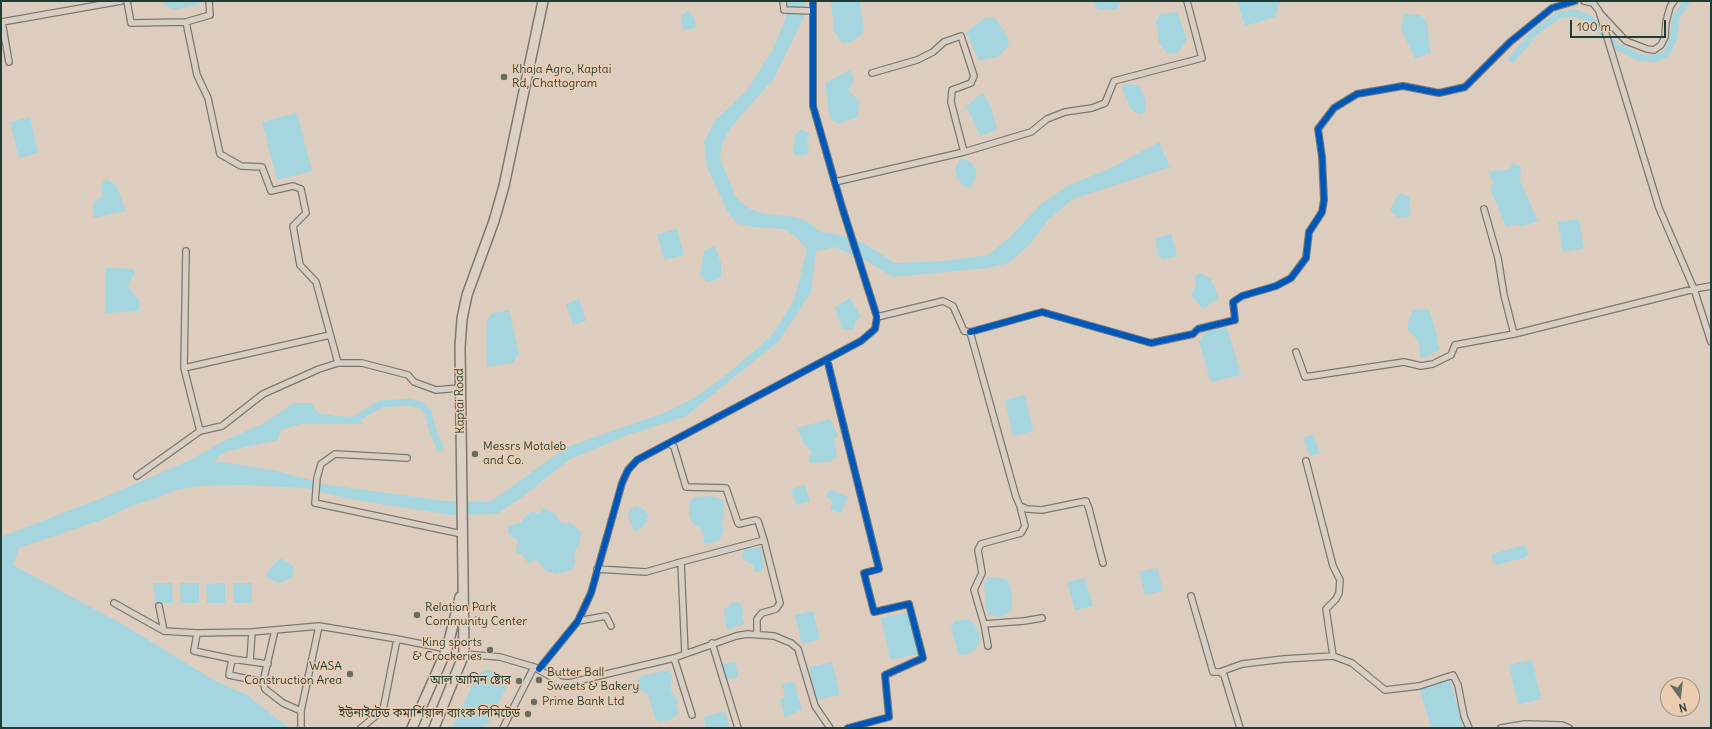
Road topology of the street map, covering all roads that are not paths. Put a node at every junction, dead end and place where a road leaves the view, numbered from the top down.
1 (121, 1) edge
2 (127, 1) edge
3 (209, 1) edge
4 (543, 1) edge
5 (783, 1) edge
6 (813, 1) edge
7 (1187, 1) edge
8 (1575, 1) edge
9 (1584, 1) edge
10 (1674, 1) edge
11 (1593, 2) edge
12 (810, 11) junction
13 (1599, 11) junction
14 (2, 22) edge
15 (186, 22) junction
16 (9, 62) dead end
17 (872, 73) dead end
18 (964, 152) junction
19 (835, 182) junction
20 (1484, 209) dead end
21 (186, 251) dead end
22 (1711, 286) edge
23 (1694, 288) junction
24 (877, 317) junction
25 (970, 332) junction
26 (1514, 334) junction
27 (330, 335) junction
28 (1711, 342) edge
29 (1296, 352) dead end
30 (827, 359) junction
31 (338, 363) junction
32 (184, 368) junction
33 (460, 388) junction
34 (200, 431) junction
35 (670, 444) junction
36 (408, 458) dead end
37 (1306, 461) dead end
38 (137, 476) dead end
39 (1020, 506) junction
40 (462, 534) junction
41 (764, 540) junction
42 (681, 562) junction
43 (1103, 563) dead end
44 (597, 569) junction
45 (463, 586) junction
46 (1191, 596) dead end
47 (114, 603) dead end
48 (159, 606) dead end
49 (1042, 618) dead end
50 (578, 621) junction
51 (984, 624) junction
52 (319, 626) junction
53 (611, 626) dead end
54 (164, 630) junction
55 (275, 630) junction
56 (252, 632) junction
57 (197, 633) junction
58 (757, 634) junction
59 (397, 639) junction
60 (712, 644) junction
61 (988, 646) dead end
62 (447, 649) junction
63 (464, 654) junction
64 (685, 654) junction
65 (1333, 656) junction
66 (674, 658) junction
67 (232, 659) junction
68 (250, 662) junction
69 (268, 664) junction
70 (537, 668) junction
71 (1220, 672) junction
72 (263, 682) junction
73 (301, 711) junction
74 (692, 715) dead end
75 (301, 728) edge
76 (361, 728) edge
77 (412, 728) edge
78 (434, 728) edge
79 (503, 728) edge
80 (738, 728) edge
81 (830, 728) edge
82 (848, 728) edge
83 (1240, 728) edge
84 (1470, 728) edge
85 (1501, 728) edge
86 (1568, 728) edge

1 - 14 street
2 - 15 street
3 - 15 street
4 - 33 main road, Kaptai Road
5 - 12 street
6 - 12 street
7 - 18 street
8 - 25 street
9 - 11 street
10 - 13 street
11 - 13 street
12 - 19 street
13 - 23 street
14 - 16 street
15 - 27 street
17 - 18 street
18 - 19 street
19 - 24 street
20 - 26 street
21 - 32 street
22 - 23 street
23 - 26 street
23 - 28 street
24 - 25 street
24 - 30 street
25 - 39 street
26 - 29 street
27 - 31 street
27 - 32 street
30 - 35 street
30 - 82 street
31 - 33 street
31 - 34 street
32 - 34 street
33 - 40 main road, Kaptai Road
34 - 38 street
35 - 41 street
35 - 44 street
36 - 40 street
37 - 65 street
39 - 43 street
39 - 51 street
40 - 45 main road, Kaptai Road
41 - 42 street
41 - 58 street
42 - 44 street
42 - 64 street
44 - 50 street
45 - 62 main road
45 - 63 main road, Kaptai Road
46 - 71 street
47 - 54 street
48 - 54 street
49 - 51 street
50 - 53 street
50 - 70 street
51 - 61 street
52 - 55 street
52 - 59 street
52 - 73 street
54 - 57 street
55 - 56 street
55 - 69 street
56 - 57 street
56 - 68 street
57 - 67 street
58 - 60 street
58 - 81 street
59 - 62 street
59 - 76 street
60 - 64 street
60 - 80 street
62 - 77 main road
63 - 70 street
63 - 78 main road
64 - 66 street
65 - 71 street
65 - 84 street
66 - 70 street
66 - 74 street
67 - 68 street
67 - 72 street
68 - 69 street
69 - 72 street
70 - 79 street
71 - 83 street
72 - 73 street
73 - 75 street
85 - 86 street

